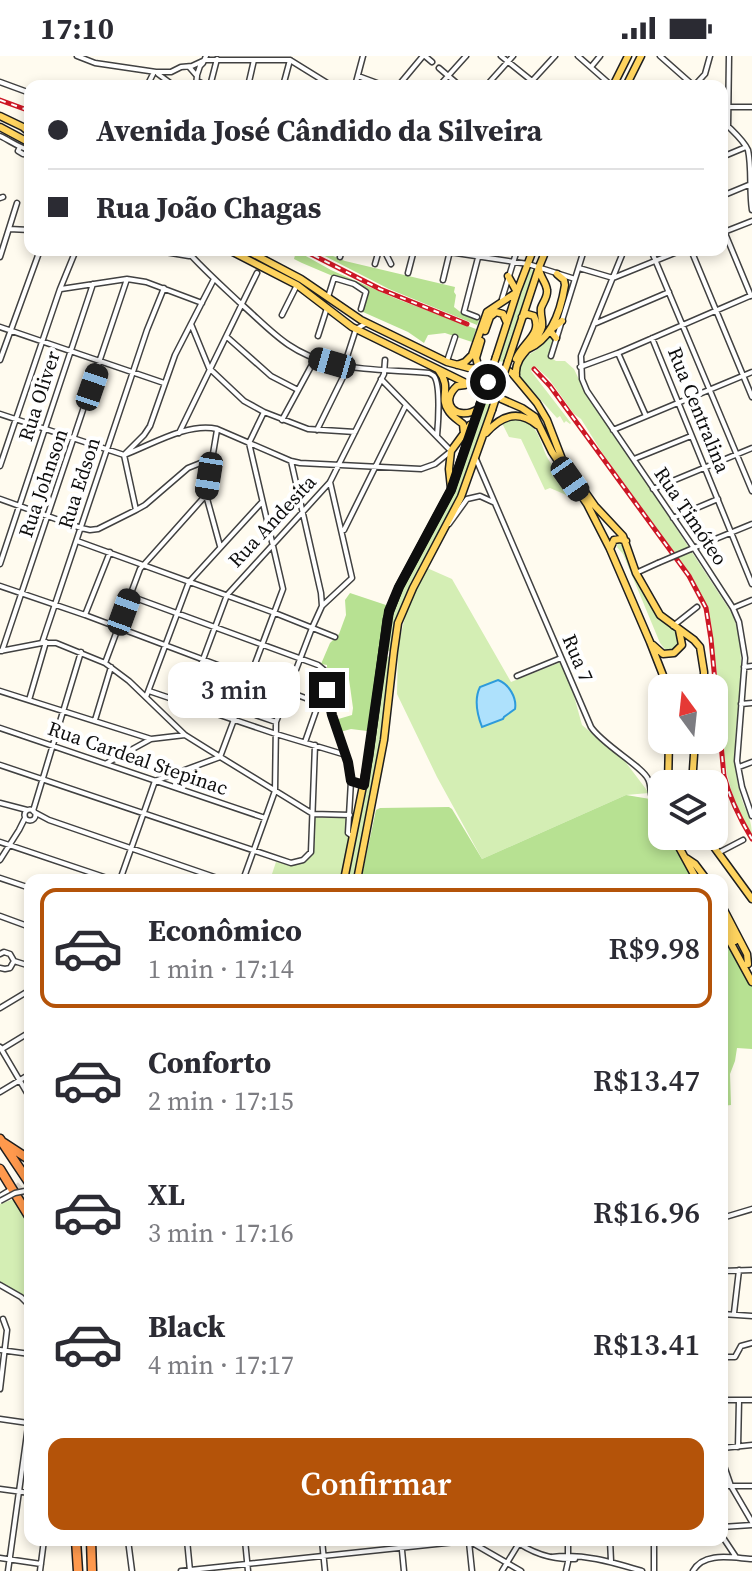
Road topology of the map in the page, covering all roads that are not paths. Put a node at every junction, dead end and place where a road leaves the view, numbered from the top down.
1 (77, 56) edge
2 (296, 56) edge
3 (355, 56) edge
4 (424, 56) edge
5 (466, 56) edge
6 (501, 56) edge
7 (513, 56) edge
8 (555, 56) edge
9 (578, 56) edge
10 (600, 56) edge
11 (628, 56) edge
12 (641, 56) edge
13 (660, 56) edge
14 (711, 56) edge
15 (729, 56) edge
16 (206, 58) edge
17 (362, 58) edge
18 (217, 59) junction
19 (254, 60) junction
20 (290, 60) junction
21 (432, 62) dead end
22 (508, 62) junction
23 (188, 67) junction
24 (591, 67) junction
25 (439, 68) dead end
26 (178, 69) junction
27 (155, 72) junction
28 (448, 75) junction
29 (358, 76) junction
30 (321, 78) joint
31 (150, 80) edge
32 (167, 80) edge
33 (173, 80) edge
34 (197, 80) edge
35 (197, 80) edge
36 (211, 80) edge
37 (249, 80) edge
38 (285, 80) edge
39 (324, 80) edge
40 (357, 80) edge
41 (369, 80) edge
42 (403, 80) edge
43 (444, 80) edge
44 (453, 80) edge
45 (492, 80) edge
46 (605, 80) edge
47 (615, 80) edge
48 (629, 80) edge
49 (687, 80) edge
50 (700, 80) edge
51 (0, 82) edge
52 (24, 91) edge
53 (729, 106) junction
54 (752, 107) edge
55 (0, 118) edge
56 (0, 127) edge
57 (728, 127) joint
58 (24, 128) edge
59 (0, 136) edge
60 (24, 140) edge
61 (746, 147) junction
62 (24, 149) edge
63 (728, 154) edge
64 (752, 164) edge
65 (751, 184) edge
66 (728, 194) edge
67 (17, 203) dead end
68 (752, 210) edge
69 (752, 221) edge
70 (9, 229) junction
71 (728, 229) edge
72 (24, 230) edge
73 (2, 242) edge
74 (728, 242) edge
75 (38, 256) edge
76 (74, 256) edge
77 (192, 256) edge
78 (241, 256) edge
79 (257, 256) edge
80 (378, 256) edge
81 (385, 256) edge
82 (412, 256) edge
83 (449, 256) edge
84 (478, 256) edge
85 (492, 256) edge
86 (515, 256) edge
87 (531, 256) edge
88 (544, 256) edge
89 (582, 256) edge
90 (622, 256) edge
91 (654, 256) edge
92 (668, 256) edge
93 (693, 256) edge
94 (0, 257) edge
95 (513, 261) junction
96 (656, 261) junction
97 (375, 264) dead end
98 (391, 264) dead end
99 (528, 264) junction
100 (539, 267) junction
101 (579, 267) junction
102 (257, 273) dead end
103 (408, 273) dead end
104 (557, 274) junction
105 (508, 276) junction
106 (613, 278) junction
107 (127, 279) junction
108 (214, 279) junction
109 (575, 279) junction
110 (443, 280) dead end
111 (93, 284) junction
112 (297, 285) junction
113 (164, 288) junction
114 (60, 289) junction
115 (517, 292) junction
116 (669, 292) junction
117 (752, 296) edge
118 (328, 299) junction
119 (502, 299) dead end
120 (202, 303) junction
121 (543, 303) junction
122 (242, 304) junction
123 (327, 308) junction
124 (361, 309) dead end
125 (716, 311) junction
126 (282, 315) dead end
127 (525, 316) junction
128 (477, 317) dead end
129 (562, 321) junction
130 (368, 323) junction
131 (507, 323) junction
132 (191, 324) junction
133 (594, 324) junction
134 (683, 324) junction
135 (0, 327) edge
136 (356, 329) junction
137 (10, 330) junction
138 (548, 332) junction
139 (318, 336) dead end
140 (227, 337) junction
141 (455, 337) dead end
142 (556, 338) junction
143 (652, 338) junction
144 (42, 341) junction
145 (71, 351) junction
146 (525, 351) junction
147 (618, 353) junction
148 (551, 356) dead end
149 (315, 359) junction
150 (0, 360) edge
151 (385, 360) dead end
152 (100, 361) junction
153 (447, 362) junction
154 (457, 365) junction
155 (346, 366) junction
156 (580, 367) junction
157 (437, 369) junction
158 (479, 369) junction
159 (211, 370) junction
160 (384, 370) junction
161 (507, 370) junction
162 (752, 372) edge
163 (132, 373) junction
164 (743, 376) junction
165 (516, 377) junction
166 (381, 379) junction
167 (164, 383) junction
168 (474, 387) junction
169 (298, 390) junction
170 (711, 390) junction
171 (752, 397) edge
172 (678, 403) junction
173 (406, 405) junction
174 (479, 408) junction
175 (264, 412) junction
176 (0, 414) edge
177 (646, 416) junction
178 (15, 419) junction
179 (475, 419) junction
180 (282, 420) junction
181 (217, 429) junction
182 (46, 430) junction
183 (317, 430) junction
184 (613, 430) junction
185 (543, 431) junction
186 (355, 432) junction
187 (179, 433) junction
188 (464, 434) junction
189 (437, 436) junction
190 (483, 436) junction
191 (691, 436) junction
192 (74, 439) junction
193 (249, 443) junction
194 (752, 448) edge
195 (106, 450) junction
196 (451, 451) junction
197 (736, 454) junction
198 (124, 455) junction
199 (213, 458) junction
200 (476, 459) junction
201 (634, 460) junction
202 (291, 461) junction
203 (435, 464) junction
204 (339, 465) junction
205 (0, 466) edge
206 (376, 467) junction
207 (704, 468) junction
208 (449, 469) junction
209 (330, 482) junction
210 (653, 489) junction
211 (451, 490) junction
212 (752, 491) edge
213 (206, 495) junction
214 (489, 497) junction
215 (0, 499) edge
216 (718, 499) junction
217 (262, 502) junction
218 (19, 505) junction
219 (136, 510) junction
220 (302, 512) junction
221 (48, 516) junction
222 (673, 518) junction
223 (752, 524) edge
224 (447, 526) junction
225 (613, 526) junction
226 (81, 528) junction
227 (342, 532) junction
228 (731, 532) junction
229 (603, 538) junction
230 (77, 541) junction
231 (626, 541) junction
232 (273, 544) junction
233 (220, 548) junction
234 (610, 549) junction
235 (692, 549) junction
236 (110, 552) junction
237 (0, 564) edge
238 (143, 564) junction
239 (636, 573) junction
240 (189, 582) junction
241 (752, 584) edge
242 (0, 586) edge
243 (22, 594) junction
244 (227, 595) junction
245 (130, 596) junction
246 (752, 600) edge
247 (55, 605) junction
248 (322, 606) junction
249 (697, 607) dead end
250 (733, 608) junction
251 (177, 613) junction
252 (275, 613) junction
253 (85, 615) junction
254 (214, 627) junction
255 (676, 627) junction
256 (118, 628) junction
257 (312, 628) junction
258 (335, 637) dead end
259 (44, 642) junction
260 (650, 642) junction
261 (165, 645) junction
262 (263, 645) junction
263 (1, 651) edge
264 (81, 652) junction
265 (382, 653) junction
266 (393, 654) junction
267 (561, 658) junction
268 (203, 659) junction
269 (300, 660) junction
270 (105, 663) junction
271 (752, 666) edge
272 (111, 667) junction
273 (744, 667) junction
274 (663, 674) edge
275 (704, 674) edge
276 (517, 676) dead end
277 (250, 678) junction
278 (0, 691) edge
279 (149, 691) junction
280 (288, 691) junction
281 (146, 697) junction
282 (29, 700) junction
283 (752, 703) edge
284 (741, 704) junction
285 (186, 705) junction
286 (238, 709) junction
287 (62, 710) junction
288 (95, 720) junction
289 (234, 720) junction
290 (276, 722) junction
291 (0, 728) edge
292 (276, 734) junction
293 (185, 735) junction
294 (151, 739) junction
295 (305, 742) junction
296 (52, 745) junction
297 (315, 745) junction
298 (346, 755) junction
299 (220, 757) junction
300 (752, 762) edge
301 (107, 763) junction
302 (0, 765) edge
303 (738, 768) junction
304 (42, 778) junction
305 (648, 779) edge
306 (155, 781) junction
307 (351, 781) junction
308 (364, 785) junction
309 (275, 791) junction
310 (0, 803) edge
311 (750, 803) edge
312 (144, 813) junction
313 (29, 814) junction
314 (313, 814) junction
315 (350, 815) junction
316 (752, 816) edge
317 (265, 818) junction
318 (352, 836) junction
319 (743, 840) dead end
320 (0, 842) edge
321 (10, 845) junction
322 (132, 848) junction
323 (680, 850) edge
324 (716, 850) edge
325 (253, 851) junction
326 (718, 853) junction
327 (0, 860) edge
328 (95, 874) edge
329 (122, 874) edge
330 (206, 874) edge
331 (245, 874) edge
332 (345, 874) edge
333 (358, 874) edge
334 (697, 874) edge
335 (0, 878) edge
336 (24, 886) edge
337 (752, 899) edge
338 (0, 916) edge
339 (728, 918) edge
340 (24, 925) edge
341 (728, 927) edge
342 (728, 938) edge
343 (0, 954) edge
344 (14, 961) junction
345 (24, 964) edge
346 (748, 964) junction
347 (0, 968) edge
348 (752, 972) edge
349 (752, 982) edge
350 (24, 994) edge
351 (0, 1008) edge
352 (24, 1035) edge
353 (1, 1048) edge
354 (24, 1078) edge
355 (20, 1080) junction
356 (24, 1087) edge
357 (0, 1092) edge
358 (1, 1140) edge
359 (24, 1156) edge
360 (0, 1160) edge
361 (0, 1169) edge
362 (24, 1171) edge
363 (14, 1187) junction
364 (24, 1191) edge
365 (0, 1198) edge
366 (24, 1206) edge
367 (752, 1209) edge
368 (728, 1216) edge
369 (739, 1270) junction
370 (752, 1270) edge
371 (728, 1271) edge
372 (0, 1285) edge
373 (24, 1300) edge
374 (734, 1313) junction
375 (728, 1314) edge
376 (752, 1316) edge
377 (3, 1319) dead end
378 (752, 1343) edge
379 (3, 1350) edge
380 (24, 1353) edge
381 (728, 1357) edge
382 (0, 1389) edge
383 (728, 1400) edge
384 (739, 1400) junction
385 (752, 1400) edge
386 (0, 1419) edge
387 (24, 1423) edge
388 (752, 1445) edge
389 (738, 1447) junction
390 (728, 1448) edge
391 (24, 1461) edge
392 (728, 1477) edge
393 (731, 1486) junction
394 (752, 1486) edge
395 (0, 1489) edge
396 (20, 1491) junction
397 (24, 1492) edge
398 (752, 1524) edge
399 (728, 1526) edge
400 (728, 1545) edge
401 (43, 1546) edge
402 (76, 1546) edge
403 (91, 1546) edge
404 (129, 1546) edge
405 (188, 1546) edge
406 (245, 1546) edge
407 (322, 1546) edge
408 (409, 1546) edge
409 (470, 1546) edge
410 (479, 1546) edge
411 (516, 1546) edge
412 (525, 1546) edge
413 (568, 1546) edge
414 (610, 1546) edge
415 (654, 1546) edge
416 (402, 1547) junction
417 (323, 1557) junction
418 (0, 1558) edge
419 (568, 1558) junction
420 (736, 1558) junction
421 (752, 1559) edge
422 (10, 1560) junction
423 (611, 1561) junction
424 (507, 1563) junction
425 (41, 1564) junction
426 (247, 1568) edge
427 (190, 1570) edge
428 (8, 1571) edge
429 (40, 1571) edge
430 (78, 1571) edge
431 (92, 1571) edge
432 (132, 1571) edge
433 (181, 1571) edge
434 (325, 1571) edge
435 (404, 1571) edge
436 (472, 1571) edge
437 (502, 1571) edge
438 (521, 1571) edge
439 (566, 1571) edge
440 (642, 1571) edge
441 (654, 1571) edge
442 (693, 1571) edge

1 - 27 street
2 - 20 street
3 - 17 street
4 - 21 street
4 - 42 street
5 - 28 street
6 - 22 street
7 - 22 street
8 - 22 street
9 - 24 street
10 - 24 street
11 - 47 main road
12 - 48 main road
13 - 49 street
14 - 50 street
15 - 53 street
16 - 18 street
16 - 23 street
16 - 34 street
17 - 29 street
18 - 19 street
18 - 36 street
19 - 20 street
19 - 37 street
20 - 30 street
20 - 38 street
22 - 45 street
23 - 26 street
23 - 35 street
24 - 46 street
25 - 28 street
26 - 27 street
26 - 33 street
27 - 31 street
27 - 32 street
28 - 43 street
28 - 44 street
29 - 40 street
29 - 41 street
30 - 39 street
51 - 52 street
53 - 54 street
53 - 57 street
55 - 58 main road
56 - 60 main road
57 - 61 street
59 - 62 street
61 - 63 street
61 - 64 street
64 - 65 street
65 - 66 street
65 - 68 street
67 - 70 street
69 - 71 street
70 - 72 street
70 - 73 street
73 - 94 street
74 - 117 street
75 - 137 street
76 - 114 street
77 - 108 street
78 - 112 main road
79 - 118 main road
80 - 97 street
81 - 98 street
82 - 103 street
83 - 110 street
84 - 128 street
85 - 95 street
86 - 95 street
87 - 99 main road
88 - 100 main road
89 - 101 street
90 - 106 street
91 - 96 street
92 - 96 street
93 - 125 street
95 - 99 street
95 - 105 street
96 - 106 street
96 - 116 street
99 - 100 street
99 - 115 main road
100 - 104 street
100 - 121 main road
100 - 127 main road
101 - 106 street
101 - 109 street
102 - 122 street
104 - 109 street
104 - 138 main road
105 - 115 main road
105 - 119 street
106 - 133 street
107 - 111 street
107 - 113 street
107 - 152 street, Rua Johnson
108 - 120 street
108 - 122 street
109 - 129 street
111 - 114 street
111 - 145 street, Rua Oliver
112 - 123 main road
112 - 126 street
113 - 120 street
113 - 163 street, Rua Edson
114 - 144 street
115 - 131 main road
115 - 154 main road
116 - 133 street
116 - 134 street
117 - 125 street
118 - 124 street
118 - 130 main road
120 - 132 street
121 - 127 main road
121 - 146 main road
122 - 140 street
122 - 149 street
123 - 136 main road
123 - 139 street
125 - 134 street
125 - 164 street
127 - 161 main road
127 - 190 main road, bridge
129 - 138 main road
129 - 142 street
130 - 136 street
130 - 153 main road
131 - 158 main road
131 - 174 main road, bridge
132 - 159 street
132 - 167 street
133 - 156 street
134 - 143 street
134 - 170 street
135 - 137 street
136 - 155 street
136 - 157 main road
137 - 144 street
137 - 150 street
138 - 142 main road
138 - 146 main road
140 - 159 street
140 - 169 street
141 - 153 street
142 - 148 street
143 - 147 street
143 - 172 street, Rua Centralina
144 - 145 street
144 - 178 street
145 - 152 street
145 - 182 street, Rua Oliver
146 - 165 main road
147 - 156 street
147 - 177 street
149 - 155 street
149 - 169 street
151 - 160 street, Rua Andesita
152 - 163 street
152 - 192 street, Rua Johnson
153 - 154 main road
154 - 158 main road
155 - 160 street
155 - 183 street
156 - 184 street, Rua Timóteo
157 - 168 main road
157 - 188 main road
158 - 161 main road
159 - 175 street
159 - 187 street
160 - 166 street, Rua Andesita
160 - 189 street
161 - 165 main road
162 - 164 street
163 - 167 street
163 - 195 street, Rua Edson
164 - 170 street
164 - 171 street
165 - 225 main road
166 - 173 street
166 - 186 street, Rua Andesita
167 - 198 street
168 - 174 main road
168 - 185 main road
169 - 180 street
170 - 172 street
170 - 197 street
172 - 177 street
172 - 191 street, Rua Centralina
173 - 189 street
173 - 206 street
174 - 179 main road
175 - 180 street
175 - 193 street
176 - 178 street
177 - 184 street
178 - 182 street
178 - 205 street
179 - 188 main road
179 - 211 main road
180 - 183 street
181 - 187 street
181 - 193 street
181 - 199 street
182 - 192 street
182 - 218 street, Rua Oliver
183 - 186 street
184 - 201 street, Rua Timóteo
185 - 190 main road
185 - 229 main road
186 - 204 street, Rua Andesita
187 - 198 street
188 - 196 main road
189 - 196 street
190 - 200 main road
191 - 201 street
191 - 207 street, Rua Centralina
192 - 195 street
192 - 221 street, Rua Johnson
193 - 202 street
193 - 217 street
194 - 197 street
195 - 198 street
195 - 226 street, Rua Edson
196 - 203 street
196 - 208 main road
197 - 207 street
197 - 212 street
198 - 219 street
199 - 213 street
199 - 219 street
200 - 214 street
200 - 224 main road
201 - 210 street, Rua Timóteo
202 - 204 street
202 - 220 street
203 - 206 street
203 - 208 street
204 - 206 street
204 - 209 street, Rua Andesita
206 - 227 street
207 - 210 street
207 - 216 street, Rua Centralina
208 - 211 main road
209 - 220 street, Rua Andesita
209 - 227 street
210 - 222 street, Rua Timóteo
211 - 265 main road
213 - 233 street
213 - 238 street
214 - 224 street
214 - 267 street, Rua 7
215 - 218 street
216 - 222 street
216 - 228 street, Rua Centralina
217 - 232 street
217 - 233 street
218 - 221 street
218 - 237 street, Rua Oliver
219 - 226 street
220 - 232 street, Rua Andesita
220 - 248 street
221 - 226 street
221 - 243 street, Rua Johnson
222 - 235 street, Rua Timóteo
223 - 228 street
224 - 266 main road
225 - 229 main road
225 - 231 main road
226 - 230 street, Rua Edson
227 - 248 street
228 - 235 street
228 - 241 street, Rua Centralina
229 - 234 main road
230 - 236 street
230 - 247 street, Rua Edson
231 - 234 main road
231 - 239 main road
232 - 244 street, Rua Andesita
232 - 252 street
233 - 240 street
234 - 260 main road
235 - 239 street, bridge
235 - 250 street, Rua Timóteo
236 - 238 street
236 - 253 street
238 - 240 street
238 - 245 street
239 - 255 main road
240 - 244 street
240 - 251 street
242 - 243 street
243 - 247 street
243 - 263 street, Rua Johnson
244 - 252 street
244 - 254 street, Rua Andesita
245 - 251 street
245 - 256 street
246 - 250 street
247 - 253 street
247 - 259 street, Rua Edson
248 - 257 street
249 - 255 street
250 - 273 street, Rua Timóteo
251 - 254 street
251 - 261 street
252 - 257 street
252 - 262 street
253 - 256 street
254 - 262 street
254 - 268 street, Rua Andesita
255 - 260 main road
255 - 275 main road
256 - 261 street
256 - 270 street
257 - 258 street
257 - 269 street
259 - 263 street
259 - 264 street
259 - 282 street, Rua Edson
260 - 274 main road
261 - 268 street
261 - 279 street
262 - 269 street
262 - 277 street
264 - 270 street
264 - 287 street
265 - 266 main road
265 - 308 main road
266 - 333 main road
267 - 276 street
267 - 305 street, Rua 7
268 - 277 street
268 - 285 street, Rua Andesita
269 - 280 street
269 - 298 street
270 - 272 street
271 - 273 street
272 - 281 street
272 - 288 street
273 - 284 street, Rua Timóteo
277 - 280 street
277 - 286 street
278 - 282 street
279 - 281 street
279 - 285 street
280 - 290 street
280 - 295 street
281 - 293 street
282 - 287 street
283 - 284 street
284 - 303 street, Rua Timóteo
285 - 289 street
286 - 289 street
286 - 290 street
287 - 288 street
287 - 296 street
288 - 294 street
289 - 292 street
289 - 299 street
290 - 292 street
291 - 296 street, Rua Cardeal Stepinac
292 - 295 street
292 - 309 street
293 - 294 street
293 - 299 street
294 - 301 street
295 - 297 street
296 - 301 street, Rua Cardeal Stepinac
296 - 304 street
297 - 298 street
297 - 314 street
298 - 307 street
299 - 306 street
299 - 309 street
300 - 303 street
301 - 306 street, Rua Cardeal Stepinac
302 - 304 street
303 - 311 street, Rua Timóteo
304 - 312 street
304 - 313 street
306 - 312 street
306 - 317 street, Rua Cardeal Stepinac
307 - 308 street
307 - 315 street
308 - 318 main road
309 - 314 street
309 - 317 street
310 - 313 street
311 - 316 street, Rua Timóteo
312 - 322 street
312 - 325 street
313 - 321 street
313 - 322 street
314 - 315 street
314 - 325 street
315 - 318 street
317 - 325 street
318 - 332 main road
319 - 326 street
320 - 321 street
321 - 327 street
321 - 328 street
322 - 329 street
322 - 330 street
323 - 334 main road
324 - 326 main road
325 - 331 street
326 - 337 main road
335 - 336 street
338 - 340 street
339 - 346 main road
341 - 346 main road
342 - 349 main road
343 - 344 street
344 - 345 street
344 - 347 street
346 - 348 main road
350 - 351 street
352 - 353 street
353 - 355 street
354 - 355 street
355 - 356 street
355 - 357 street
358 - 359 highway
358 - 362 highway
360 - 363 highway
361 - 363 highway
363 - 365 street
363 - 366 highway
364 - 365 street, bridge
367 - 368 street
369 - 370 street
369 - 371 street
369 - 374 street
372 - 373 street
374 - 375 street
374 - 376 street
377 - 379 street
378 - 381 street
379 - 380 street
379 - 382 street
383 - 384 street
384 - 385 street
384 - 389 street
386 - 387 street
388 - 389 street
389 - 390 street
391 - 396 street
392 - 393 street
393 - 394 street
393 - 398 street
395 - 396 street
396 - 397 street
396 - 422 street
398 - 399 street
400 - 420 street
401 - 425 street
402 - 430 highway
403 - 431 highway
404 - 432 street
405 - 427 street
406 - 426 street
407 - 417 street
408 - 416 street
409 - 436 street
410 - 424 street
411 - 424 street
412 - 419 street
413 - 419 street
414 - 423 street
415 - 441 street
416 - 417 street
416 - 435 street
417 - 426 street
417 - 434 street
418 - 422 street
419 - 423 street
419 - 439 street
420 - 421 street
420 - 442 street
422 - 425 street
422 - 428 street
423 - 440 street
424 - 437 street
424 - 438 street
425 - 429 street
426 - 427 street
427 - 433 street

